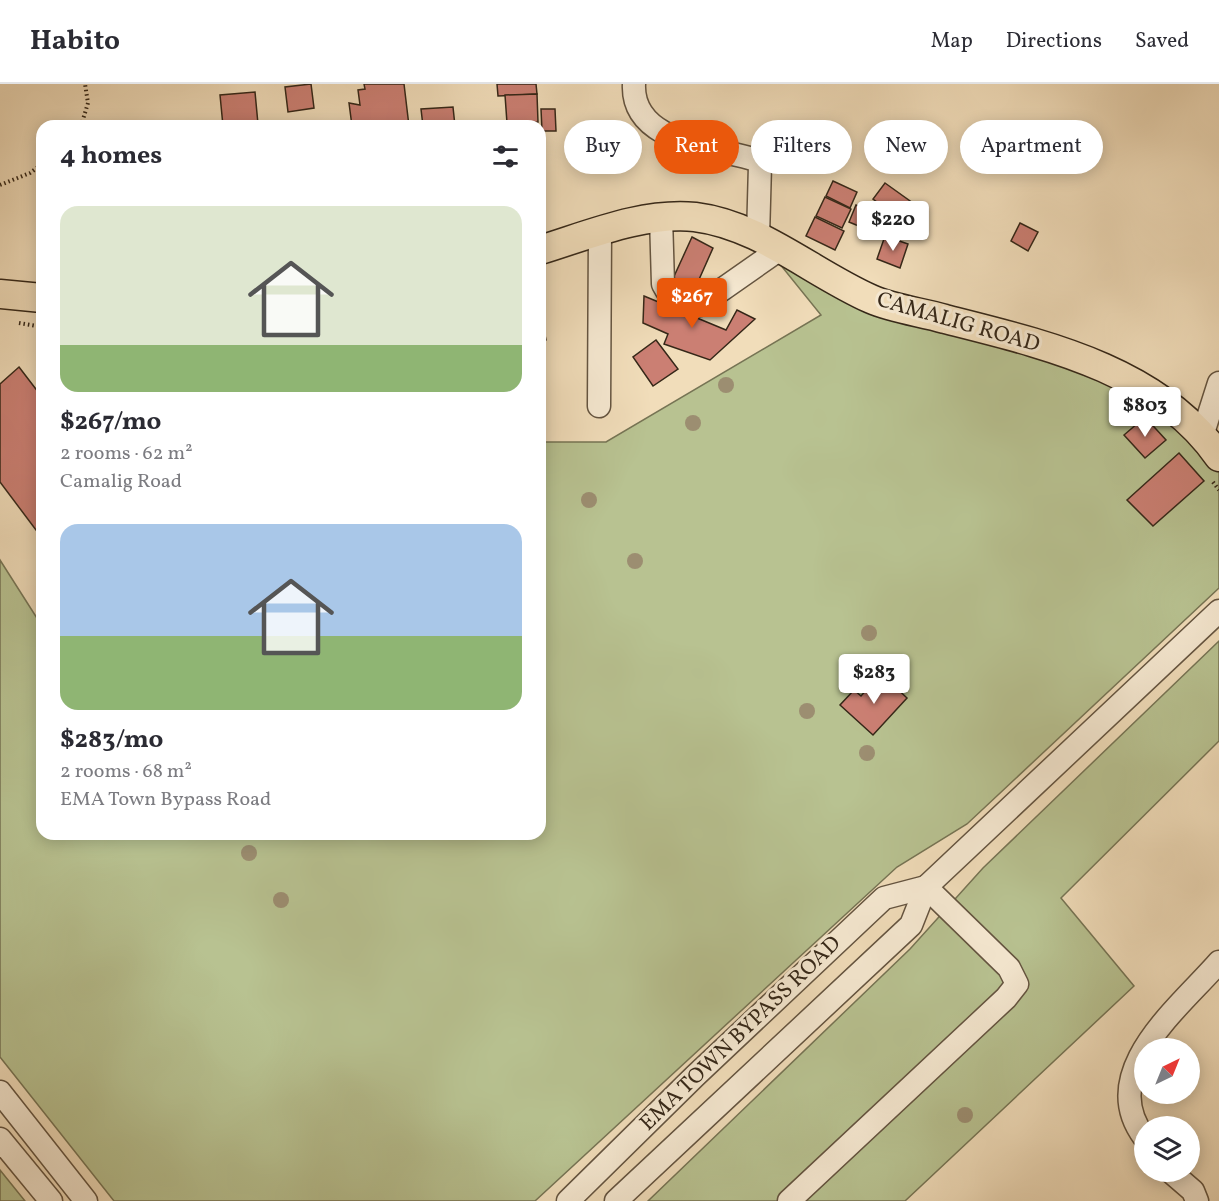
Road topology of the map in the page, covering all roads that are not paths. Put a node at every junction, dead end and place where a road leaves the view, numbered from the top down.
1 (634, 84) edge
2 (661, 217) junction
3 (600, 232) junction
4 (769, 243) junction
5 (546, 248) edge
6 (0, 294) edge
7 (36, 297) edge
8 (1219, 383) edge
9 (598, 406) dead end
10 (1203, 433) junction
11 (1219, 457) edge
12 (1219, 611) edge
13 (926, 886) junction
14 (1219, 962) edge
15 (0, 1092) edge
16 (1134, 1123) edge
17 (0, 1139) edge
18 (1183, 1182) edge
19 (51, 1201) edge
20 (86, 1201) edge
21 (568, 1201) edge
22 (616, 1201) edge
23 (789, 1201) edge
24 (1197, 1201) edge

1 - 4 street
2 - 3 main road, CAMALIG ROAD
2 - 4 main road, CAMALIG ROAD
2 - 4 street
3 - 5 main road, CAMALIG ROAD
3 - 9 street
4 - 10 main road, CAMALIG ROAD
6 - 7 main road
8 - 10 street
10 - 11 main road, CAMALIG ROAD
12 - 13 street, EMA TOWN BYPASS ROAD
13 - 21 street, EMA TOWN BYPASS ROAD
13 - 22 street, EMA TOWN BYPASS ROAD
13 - 23 street
14 - 16 street
15 - 20 street
17 - 19 street
18 - 24 street

